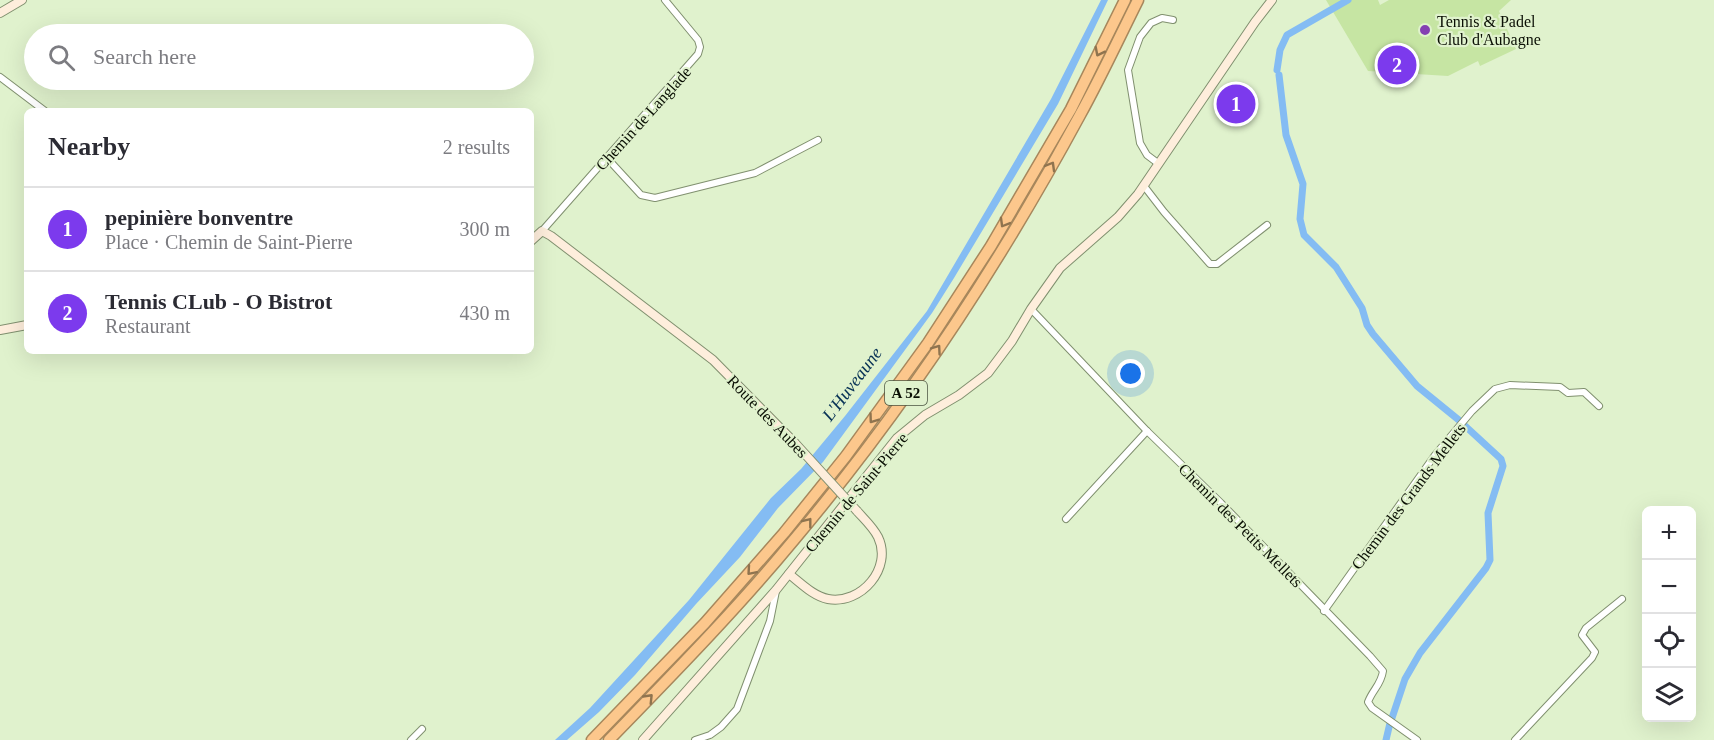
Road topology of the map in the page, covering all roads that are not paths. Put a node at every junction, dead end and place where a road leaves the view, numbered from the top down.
1 (22, 0) edge
2 (665, 0) edge
3 (1125, 0) edge
4 (1138, 0) edge
5 (1272, 0) edge
6 (0, 14) edge
7 (1173, 20) dead end
8 (0, 77) edge
9 (41, 108) edge
10 (818, 140) dead end
11 (606, 158) junction
12 (1159, 164) junction
13 (1144, 186) junction
14 (1267, 225) dead end
15 (542, 231) junction
16 (534, 238) edge
17 (1031, 309) junction
18 (24, 326) edge
19 (0, 330) edge
20 (1599, 406) dead end
21 (1147, 431) junction
22 (1066, 519) dead end
23 (789, 574) junction
24 (776, 590) junction
25 (1622, 599) dead end
26 (1324, 611) junction
27 (422, 729) dead end
28 (411, 740) edge
29 (592, 740) edge
30 (609, 740) edge
31 (643, 740) edge
32 (695, 740) edge
33 (1418, 740) edge
34 (1515, 740) edge

1 - 6 main road
2 - 11 street, Chemin de Langlade
3 -> 29 highway, A 52
30 -> 4 highway, A 52
5 - 12 main road, Chemin de Saint-Pierre
7 - 12 street
8 - 9 street
10 - 11 street
11 - 15 street, Chemin de Langlade
12 - 13 main road, Chemin de Saint-Pierre
13 - 14 street
13 - 17 main road, Chemin de Saint-Pierre
15 - 16 main road
15 - 23 main road, Route des Aubes, bridge
17 - 21 street, Chemin des Petits Mellets
17 - 23 main road, Chemin de Saint-Pierre
18 - 19 main road
20 - 26 street, Chemin des Grands Mellets
21 - 22 street
21 - 26 street, Chemin des Petits Mellets
23 - 24 main road, Chemin de Saint-Pierre
24 - 31 main road, Chemin de Saint-Pierre
24 - 32 street
25 - 34 street
26 - 33 street, Chemin des Petits Mellets
27 - 28 street

